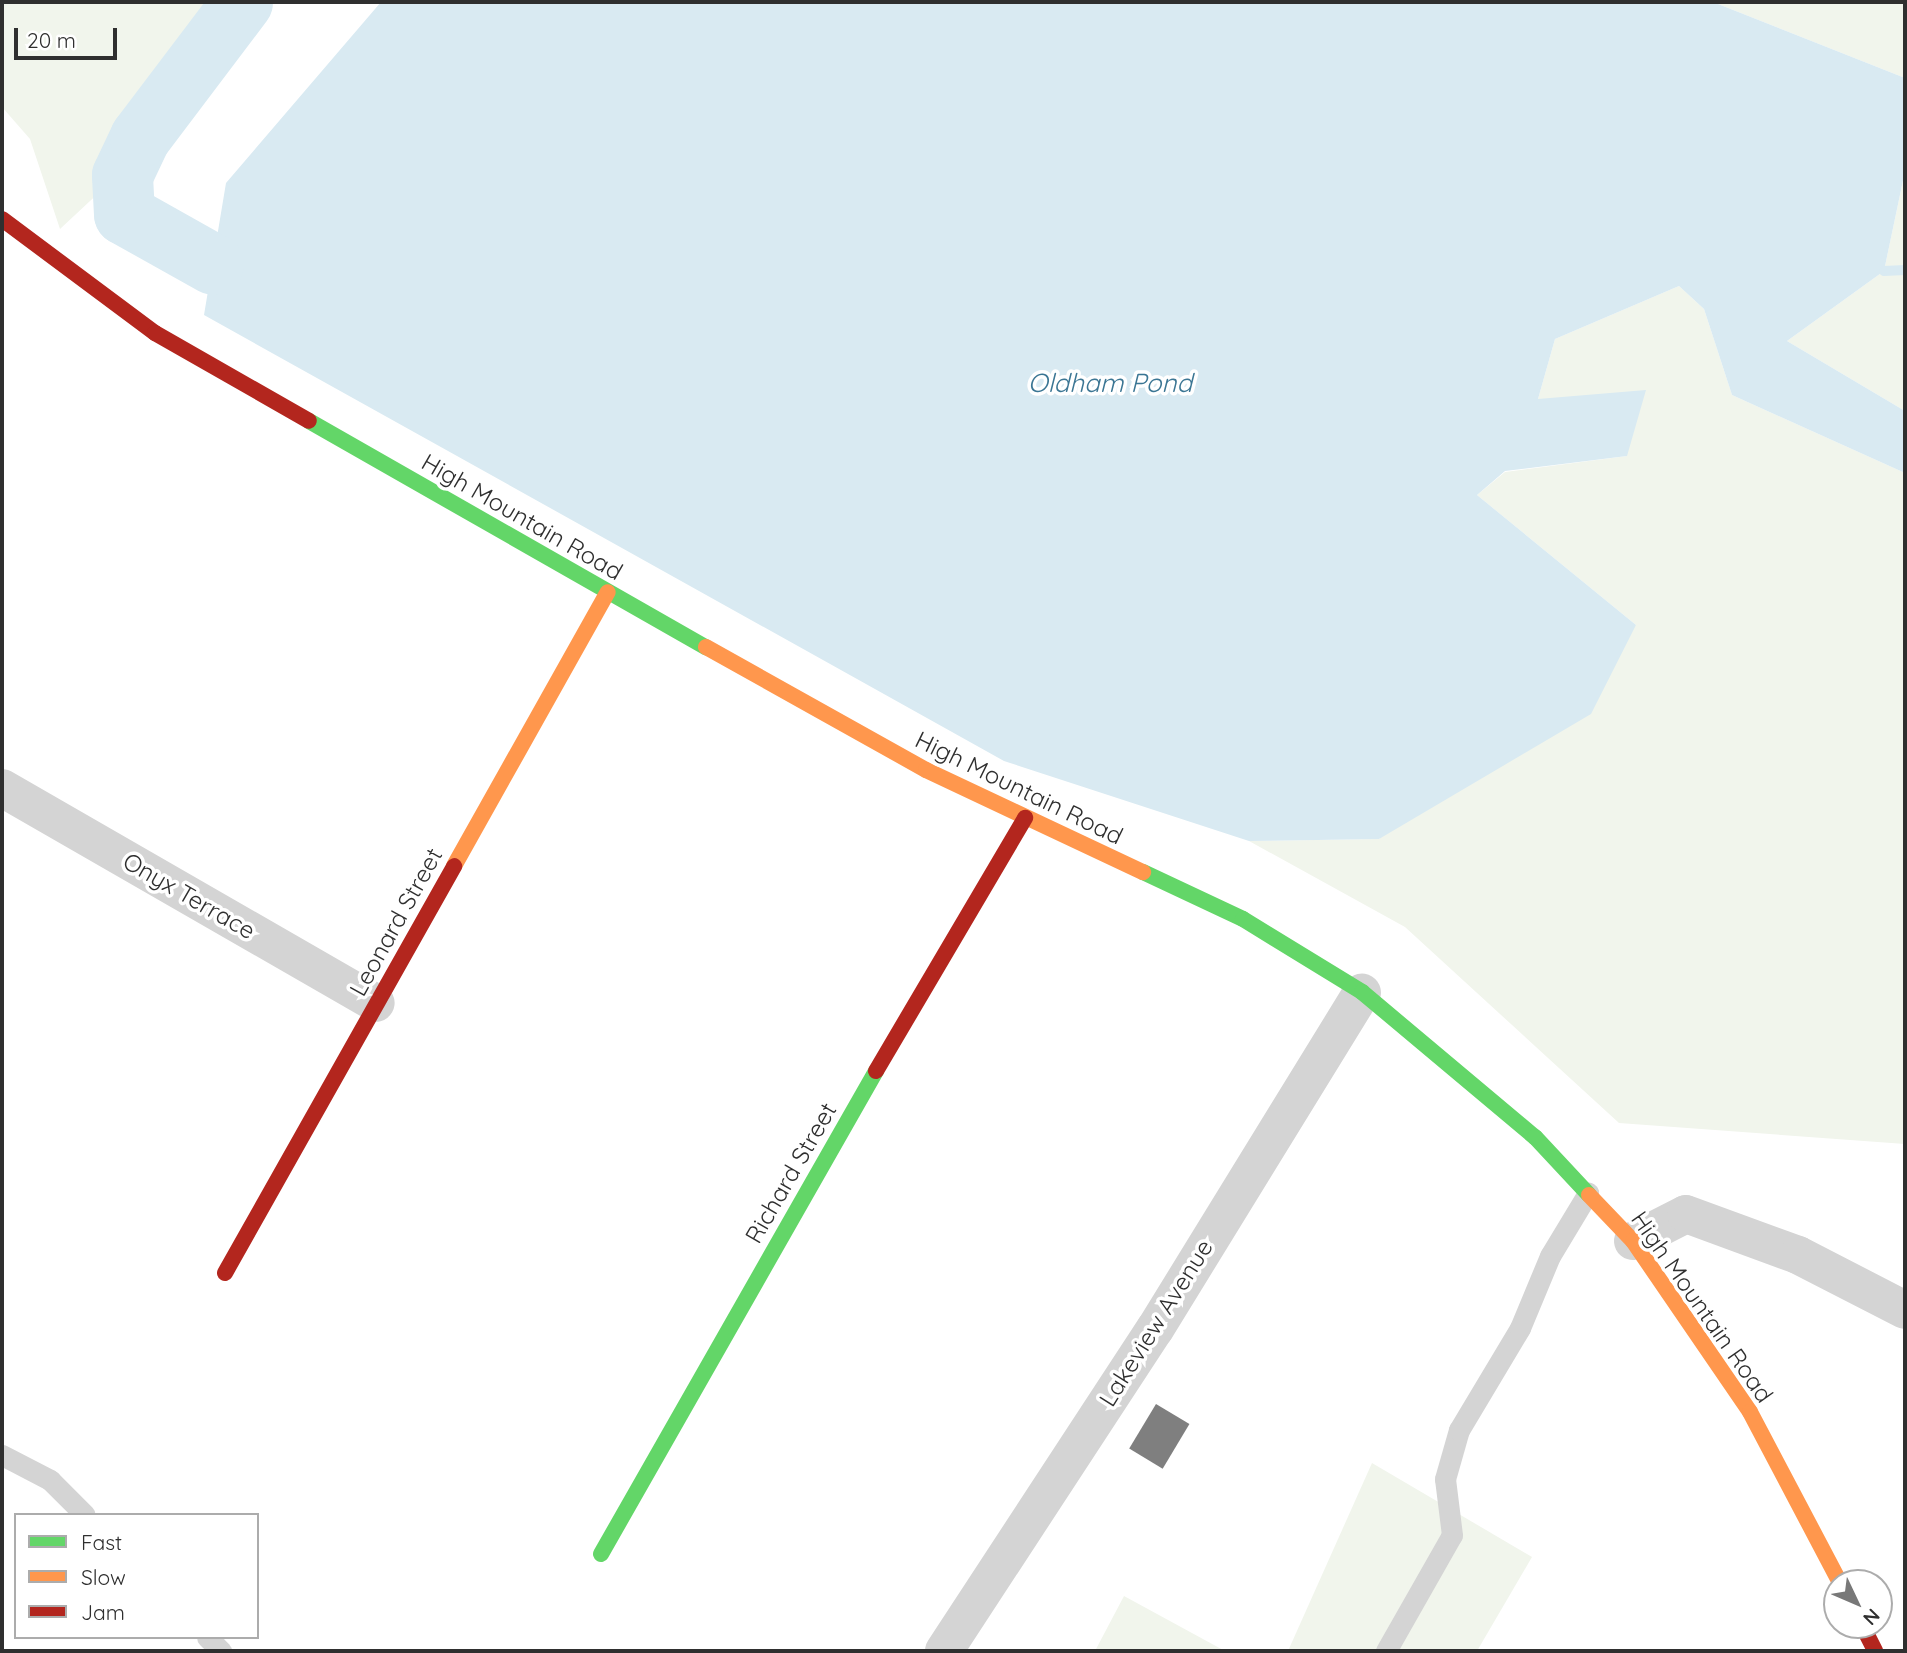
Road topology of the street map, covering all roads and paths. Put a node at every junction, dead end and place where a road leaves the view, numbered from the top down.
1 (2, 219) edge
2 (608, 592) junction
3 (2, 788) edge
4 (1026, 818) junction
5 (1362, 992) junction
6 (376, 1003) junction
7 (1588, 1193) junction
8 (1633, 1241) junction
9 (225, 1273) dead end
10 (1905, 1310) edge
11 (2, 1455) edge
12 (83, 1513) edge
13 (601, 1554) dead end
14 (1833, 1569) edge
15 (944, 1651) edge
16 (1387, 1651) edge

1 - 2 street, High Mountain Road
2 - 4 street, High Mountain Road
2 - 6 street, Leonard Street
3 - 6 street, Onyx Terrace
4 - 5 street, High Mountain Road
4 - 13 street, Richard Street
5 - 7 street, High Mountain Road
5 - 15 street, Lakeview Avenue
6 - 9 street, Leonard Street
7 - 8 street, High Mountain Road
7 - 16 lane
8 - 10 street
8 - 14 street, High Mountain Road
11 - 12 lane

